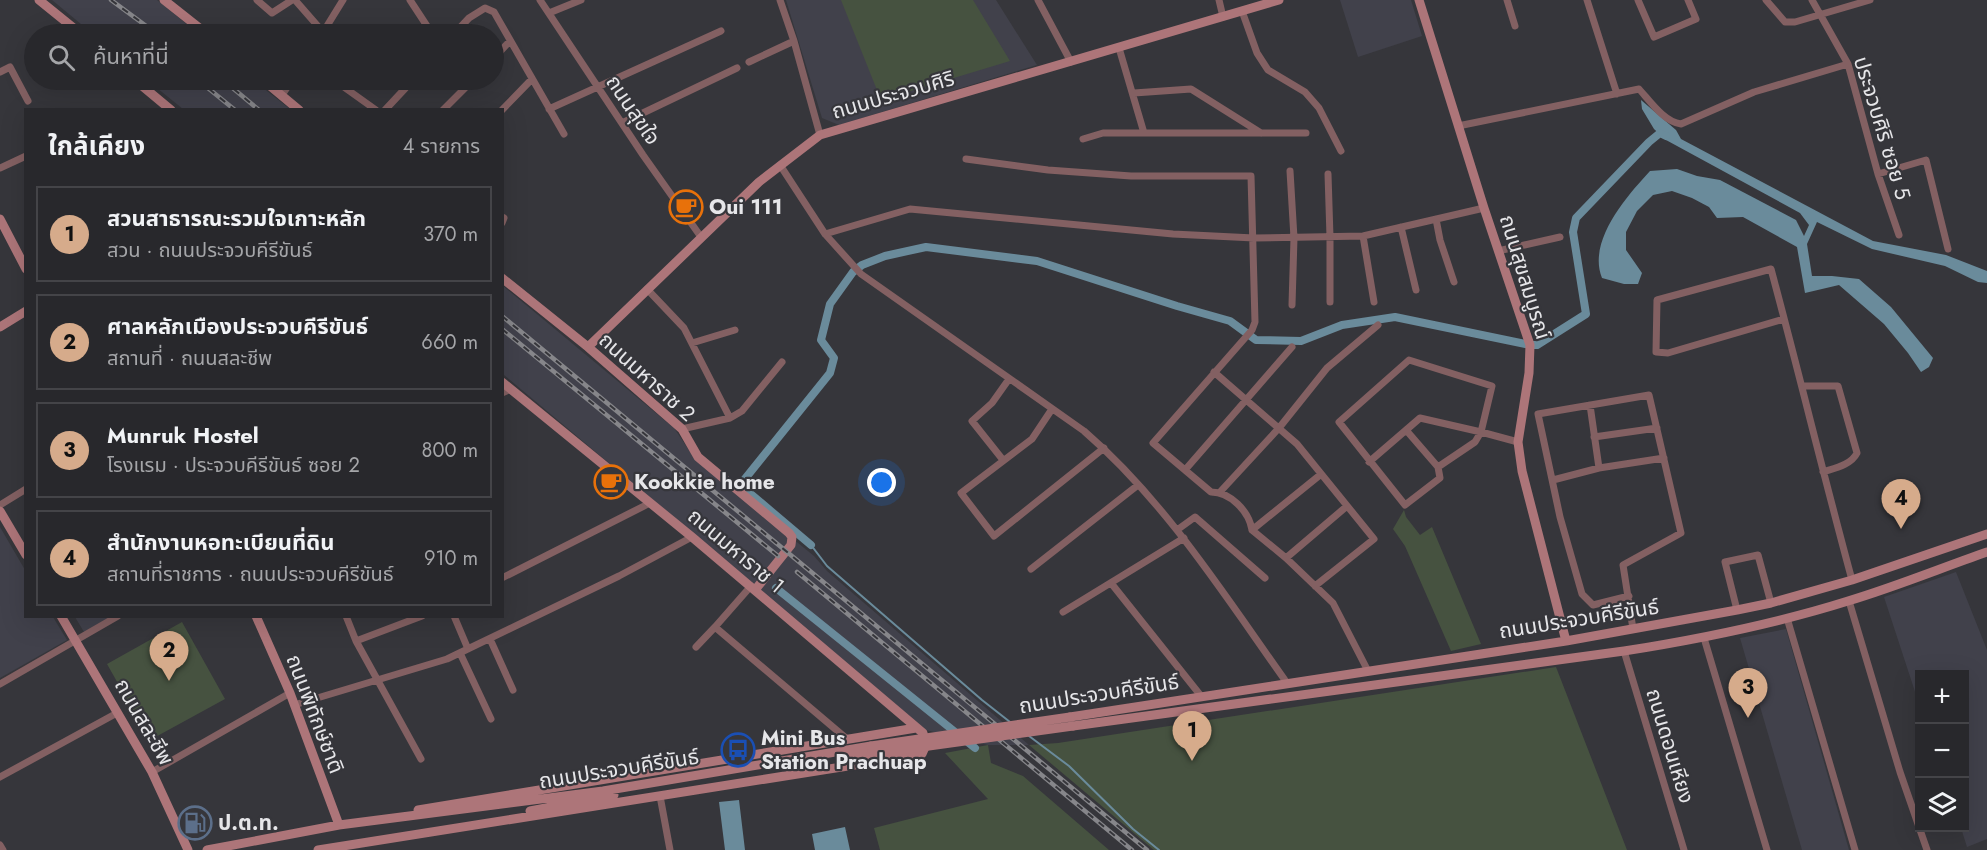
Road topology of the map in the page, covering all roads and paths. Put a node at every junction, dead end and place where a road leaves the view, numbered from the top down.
1 (39, 0) edge
2 (164, 0) edge
3 (257, 0) edge
4 (293, 0) edge
5 (343, 0) edge
6 (410, 0) edge
7 (540, 0) edge
8 (581, 0) edge
9 (780, 0) edge
10 (1038, 0) edge
11 (1219, 0) edge
12 (1419, 0) edge
13 (1507, 0) edge
14 (1587, 0) edge
15 (1638, 0) edge
16 (1688, 0) edge
17 (1766, 0) edge
18 (1812, 0) edge
19 (1870, 0) edge
20 (1274, 1) edge
21 (1242, 11) junction
22 (549, 13) junction
23 (1819, 15) junction
24 (1223, 16) junction
25 (69, 24) edge
26 (194, 24) edge
27 (315, 24) edge
28 (328, 24) edge
29 (426, 24) edge
30 (463, 24) edge
31 (501, 24) edge
32 (1515, 26) dead end
33 (504, 30) edge
34 (721, 31) dead end
35 (510, 41) junction
36 (794, 41) junction
37 (504, 47) edge
38 (1119, 48) junction
39 (749, 62) dead end
40 (1071, 62) junction
41 (1848, 64) junction
42 (736, 68) dead end
43 (0, 72) edge
44 (532, 79) junction
45 (598, 87) junction
46 (147, 90) edge
47 (275, 90) edge
48 (285, 90) edge
49 (348, 90) edge
50 (403, 90) edge
51 (463, 90) edge
52 (1134, 93) junction
53 (1617, 94) junction
54 (282, 95) junction
55 (28, 101) dead end
56 (169, 108) edge
57 (297, 108) edge
58 (373, 108) edge
59 (387, 108) edge
60 (445, 108) edge
61 (504, 108) edge
62 (549, 109) junction
63 (622, 123) junction
64 (1458, 126) junction
65 (1144, 133) junction
66 (1262, 133) junction
67 (564, 134) dead end
68 (1306, 134) dead end
69 (820, 135) junction
70 (1083, 139) dead end
71 (1341, 152) dead end
72 (24, 157) edge
73 (966, 159) dead end
74 (780, 165) junction
75 (0, 168) edge
76 (1290, 171) dead end
77 (1328, 174) dead end
78 (1878, 174) junction
79 (1484, 208) junction
80 (0, 219) edge
81 (1436, 219) junction
82 (1401, 227) junction
83 (825, 234) junction
84 (1899, 235) dead end
85 (1363, 236) junction
86 (701, 237) junction
87 (1293, 237) junction
88 (1330, 237) junction
89 (1560, 237) dead end
90 (1254, 238) junction
91 (1948, 249) dead end
92 (1498, 250) junction
93 (24, 265) edge
94 (504, 280) edge
95 (1454, 282) dead end
96 (646, 289) junction
97 (1416, 290) dead end
98 (1330, 302) dead end
99 (1374, 302) dead end
100 (1292, 305) dead end
101 (24, 312) edge
102 (1784, 319) junction
103 (1378, 325) dead end
104 (0, 327) edge
105 (735, 330) dead end
106 (692, 343) junction
107 (588, 347) junction
108 (1292, 347) dead end
109 (782, 362) dead end
110 (1214, 372) junction
111 (1009, 379) junction
112 (1802, 386) junction
113 (507, 391) edge
114 (1247, 400) junction
115 (1590, 405) junction
116 (1052, 409) junction
117 (730, 418) junction
118 (1279, 428) junction
119 (1657, 428) junction
120 (682, 429) junction
121 (1406, 430) junction
122 (1481, 432) junction
123 (1594, 437) junction
124 (1518, 442) junction
125 (1104, 448) junction
126 (1664, 458) junction
127 (1003, 460) junction
128 (1369, 462) junction
129 (1438, 467) junction
130 (1599, 468) junction
131 (1185, 470) junction
132 (1823, 472) junction
133 (1320, 475) junction
134 (1553, 480) junction
135 (1138, 485) junction
136 (24, 490) edge
137 (1220, 492) junction
138 (650, 503) junction
139 (0, 505) edge
140 (1347, 506) junction
141 (0, 511) edge
142 (1177, 530) junction
143 (1252, 530) junction
144 (1987, 534) edge
145 (692, 537) junction
146 (1184, 538) junction
147 (24, 552) edge
148 (1987, 552) edge
149 (1286, 558) junction
150 (1031, 569) dead end
151 (504, 577) edge
152 (1265, 578) dead end
153 (1852, 580) junction
154 (1111, 583) junction
155 (1315, 586) junction
156 (753, 588) junction
157 (1629, 596) junction
158 (1849, 601) junction
159 (1771, 603) junction
160 (1737, 610) junction
161 (1063, 612) dead end
162 (62, 618) edge
163 (115, 618) edge
164 (257, 618) edge
165 (347, 618) edge
166 (455, 618) edge
167 (1787, 618) junction
168 (405, 620) edge
169 (715, 627) junction
170 (1634, 629) junction
171 (1704, 638) junction
172 (490, 639) junction
173 (356, 640) junction
174 (1566, 640) junction
175 (76, 642) junction
176 (696, 647) dead end
177 (468, 649) junction
178 (1624, 651) junction
179 (460, 653) junction
180 (1368, 671) junction
181 (378, 680) junction
182 (1287, 683) junction
183 (0, 684) edge
184 (513, 690) dead end
185 (290, 693) junction
186 (1201, 696) junction
187 (294, 705) junction
188 (117, 713) junction
189 (491, 719) dead end
190 (1071, 722) junction
191 (916, 729) junction
192 (847, 739) junction
193 (871, 750) junction
194 (421, 759) dead end
195 (152, 772) junction
196 (0, 777) edge
197 (660, 796) junction
198 (371, 822) junction
199 (339, 825) junction
200 (264, 839) junction
201 (0, 845) edge
202 (3, 850) edge
203 (188, 850) edge
204 (207, 850) edge
205 (267, 850) edge
206 (316, 850) edge
207 (670, 850) edge
208 (1684, 850) edge
209 (1767, 850) edge
210 (1855, 850) edge
211 (1927, 850) edge

1 - 25 main road
2 - 26 main road
3 - 4 street
4 - 27 street
5 - 28 street
6 - 29 street
7 - 22 street, ถนนสุขใจ
8 - 22 street
9 - 36 street
10 - 40 street
11 - 24 street
12 - 64 main road, ถนนสุขสมบูรณ์
13 - 32 street
14 - 53 street
15 - 16 street
17 - 23 street
18 - 23 street, ประจวบศิริ ซอย 5
19 - 23 street
20 - 21 main road, ถนนประจวบศิริ
21 - 24 main road, ถนนประจวบศิริ
21 - 71 street
22 - 45 street, ถนนสุขใจ
23 - 41 street, ประจวบศิริ ซอย 5
24 - 38 main road, ถนนประจวบศิริ
30 - 31 street
33 - 35 street
34 - 45 street
35 - 37 street
35 - 44 street
36 - 39 street
36 - 69 street
38 - 40 main road, ถนนประจวบศิริ
38 - 52 street
40 - 69 main road, ถนนประจวบศิริ
41 - 53 street
41 - 78 street, ประจวบศิริ ซอย 5
42 - 63 street
43 - 55 street
44 - 61 street
44 - 62 street
45 - 62 street
45 - 63 street, ถนนสุขใจ
46 - 56 main road
47 - 54 main road
48 - 54 street
49 - 58 street
50 - 59 street
51 - 60 street
52 - 65 street
52 - 66 street
53 - 64 street
54 - 57 main road
62 - 67 street
63 - 86 street, ถนนสุขใจ
64 - 79 main road, ถนนสุขสมบูรณ์
65 - 66 street
65 - 70 street
66 - 68 street
69 - 74 main road, ถนนประจวบศิริ
72 - 75 street
73 - 90 street
74 - 83 street
74 - 86 main road, ถนนประจวบศิริ
76 - 87 street
77 - 88 street
78 - 84 street, ประจวบศิริ ซอย 5
78 - 91 street
79 - 81 street
79 - 92 main road, ถนนสุขสมบูรณ์
80 - 93 main road
81 - 82 street
81 - 95 street
82 - 85 street
82 - 97 street
83 - 90 street
83 - 111 street
85 - 88 street
85 - 99 street
86 - 96 main road, ถนนประจวบศิริ
87 - 88 street
87 - 90 street
87 - 100 street
88 - 98 street
89 - 92 street
90 - 110 street
92 - 124 main road, ถนนสุขสมบูรณ์
94 - 107 main road, ถนนมหาราช 2
96 - 106 street
96 - 107 main road, ถนนประจวบศิริ
101 - 104 main road
102 - 102 street
102 - 112 street
103 - 118 street
105 - 106 street
106 - 117 street
107 - 120 main road, ถนนมหาราช 2
108 - 114 street
109 - 117 street
110 - 114 street
110 - 131 street
111 - 116 street
111 - 127 street
112 - 132 street
112 - 132 street
113 - 138 main road, ถนนมหาราช 1
114 - 118 street
114 - 131 street
115 - 119 street
115 - 123 street
115 - 134 street
116 - 125 street
116 - 127 street
117 - 120 street
118 - 133 street
118 - 137 street
119 - 123 street
119 - 126 street
120 - 156 main road, ถนนมหาราช 2
121 - 122 street
121 - 128 street
121 - 129 street
122 - 124 street
122 - 128 street
122 - 129 street
123 - 130 street
124 - 174 main road, ถนนสุขสมบูรณ์
125 - 127 street
125 - 135 street
126 - 130 street
126 - 157 street
128 - 129 street
130 - 134 street
131 - 137 street
132 - 153 street
133 - 140 street
133 - 143 street
134 - 157 street
135 - 142 street
135 - 150 street
136 - 139 street
137 - 143 street
138 - 145 main road, ถนนมหาราช 1
138 - 151 street
140 - 149 street
140 - 155 street
141 - 147 main road
142 - 146 street
142 - 152 street
143 - 149 street
144 - 153 main road, ถนนประจวบคีรีขันธ์
145 - 156 main road, ถนนมหาราช 1
145 - 172 street
146 - 154 street
146 - 182 street
148 - 158 main road, ถนนประจวบคีรีขันธ์
149 - 155 street
153 - 159 main road, ถนนประจวบคีรีขันธ์
154 - 161 street
154 - 186 street
155 - 180 street
156 - 169 street
156 - 191 main road, ถนนมหาราช 1
157 - 170 street
158 - 167 main road, ถนนประจวบคีรีขันธ์
158 - 211 street
159 - 160 main road, ถนนประจวบคีรีขันธ์
159 - 160 street
160 - 170 main road, ถนนประจวบคีรีขันธ์
162 - 175 main road, ถนนสละชีพ
163 - 175 street
164 - 185 main road, ถนนพิทักษ์ชาติ
165 - 173 street
166 - 177 street
167 - 171 main road, ถนนประจวบคีรีขันธ์
167 - 210 street
168 - 173 street
169 - 176 street
169 - 192 street
170 - 174 main road, ถนนประจวบคีรีขันธ์
171 - 178 main road, ถนนประจวบคีรีขันธ์
171 - 209 street
172 - 177 street
172 - 184 street
173 - 181 street
174 - 180 main road, ถนนประจวบคีรีขันธ์
175 - 183 street
175 - 188 main road, ถนนสละชีพ
177 - 179 street
178 - 190 main road, ถนนประจวบคีรีขันธ์
178 - 208 street, ถนนดอนเหียง
179 - 181 street
179 - 189 street
180 - 182 main road, ถนนประจวบคีรีขันธ์
181 - 187 street
181 - 194 street
182 - 186 main road, ถนนประจวบคีรีขันธ์
185 - 187 main road, ถนนพิทักษ์ชาติ
185 - 195 street
186 - 190 main road, ถนนประจวบคีรีขันธ์
187 - 199 main road, ถนนพิทักษ์ชาติ
188 - 195 main road, ถนนสละชีพ
188 - 196 street
190 - 193 main road, ถนนประจวบคีรีขันธ์, bridge
191 - 192 main road
191 - 197 main road
192 - 198 main road
193 - 198 main road, ถนนประจวบคีรีขันธ์
193 - 206 main road, ถนนประจวบคีรีขันธ์
195 - 203 main road, ถนนสละชีพ
197 - 206 main road
197 - 207 street
198 - 199 main road, ถนนประจวบคีรีขันธ์
199 - 200 main road, ถนนประจวบคีรีขันธ์
200 - 204 main road, ถนนประจวบคีรีขันธ์
200 - 205 main road
201 - 202 street

